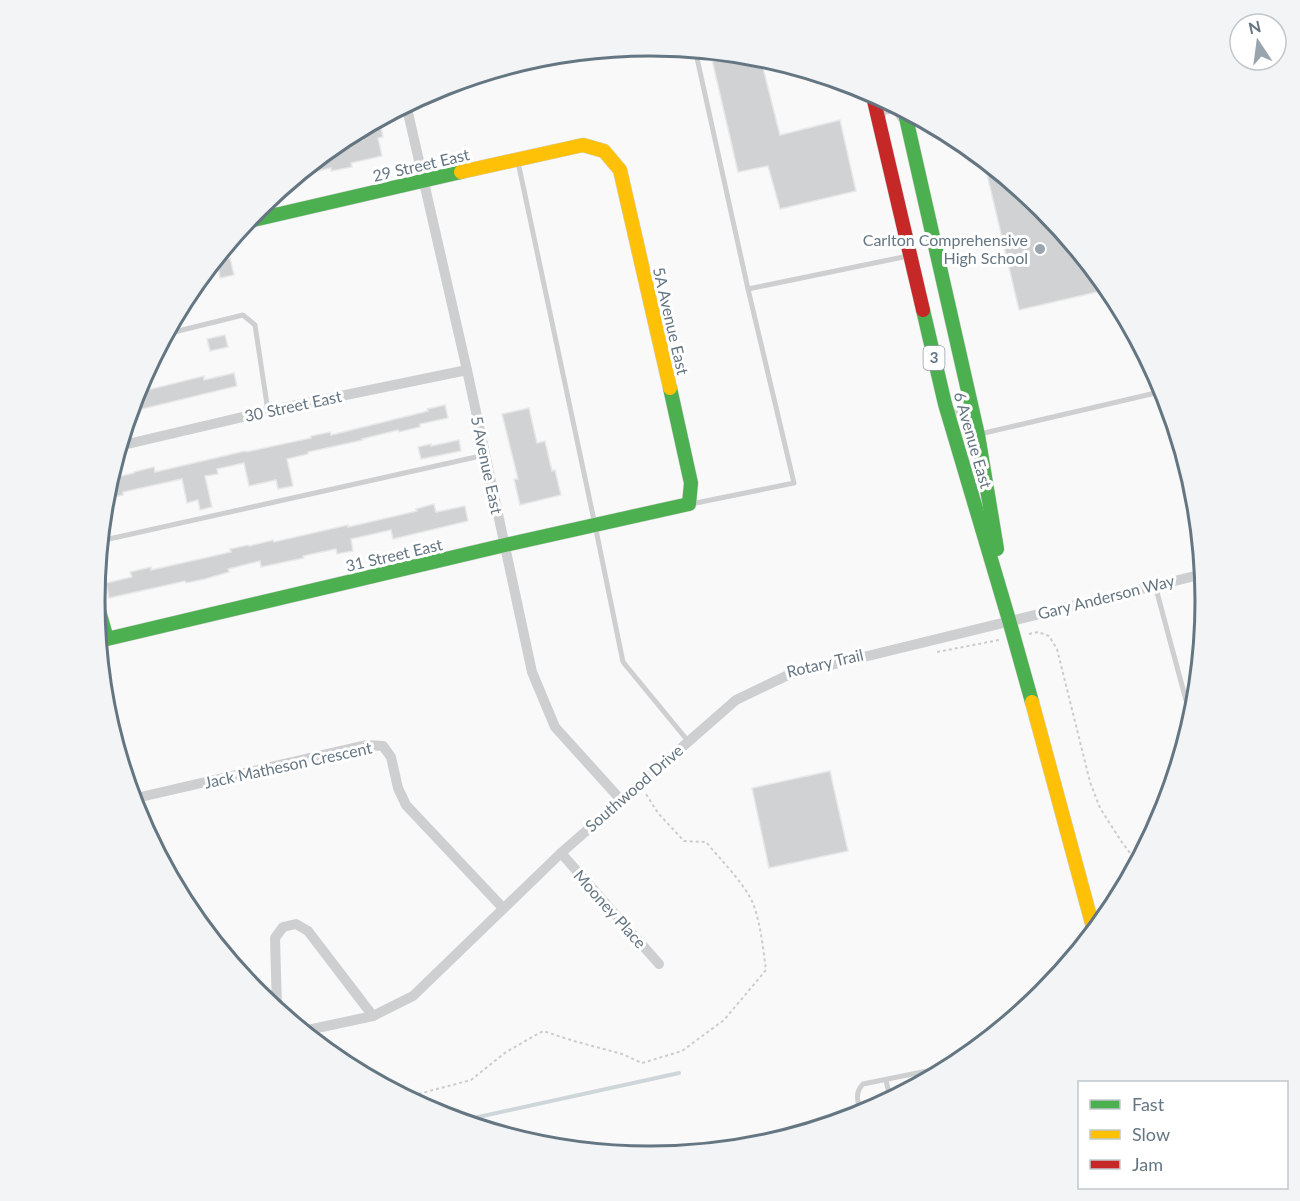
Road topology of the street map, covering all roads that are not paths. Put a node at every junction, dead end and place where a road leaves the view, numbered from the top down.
1 (697, 58) edge
2 (875, 104) edge
3 (890, 111) edge
4 (408, 113) edge
5 (898, 116) edge
6 (906, 120) edge
7 (881, 133) junction
8 (909, 133) junction
9 (604, 151) joint
10 (518, 160) junction
11 (423, 180) junction
12 (262, 218) edge
13 (909, 256) junction
14 (748, 289) junction
15 (176, 332) edge
16 (467, 370) junction
17 (1154, 393) edge
18 (945, 404) junction
19 (972, 406) junction
20 (268, 411) junction
21 (978, 435) junction
22 (128, 444) edge
23 (485, 455) junction
24 (689, 504) junction
25 (595, 525) junction
26 (109, 539) edge
27 (505, 545) junction
28 (1194, 575) edge
29 (1155, 585) junction
30 (1009, 620) junction
31 (106, 635) edge
32 (1186, 700) edge
33 (688, 741) junction
34 (142, 797) edge
35 (621, 800) junction
36 (561, 853) junction
37 (503, 909) junction
38 (1091, 920) edge
39 (659, 964) dead end
40 (276, 996) edge
41 (374, 1016) junction
42 (313, 1029) edge
43 (921, 1072) edge
44 (886, 1080) junction
45 (888, 1090) edge
46 (859, 1104) edge

1 - 14 lane
2 - 7 main road, 6 Avenue East / 3
3 - 7 lane
4 - 11 street, 5 Avenue East
5 - 8 lane
6 - 8 main road, 6 Avenue East / 3
7 - 13 main road, 6 Avenue East / 3
8 - 19 main road, 6 Avenue East / 3
9 - 10 main road, 29 Street East
9 - 24 main road, 5A Avenue East
10 - 11 main road, 29 Street East
10 - 25 lane
11 - 12 main road, 29 Street East
11 - 16 street, 5 Avenue East
13 - 14 lane
13 - 18 main road, 6 Avenue East / 3
14 - 24 lane
15 - 20 lane
16 - 20 street, 30 Street East
16 - 23 street, 5 Avenue East
17 - 21 lane
18 - 19 lane
18 - 30 main road, 6 Avenue East / 3
19 - 21 main road, 6 Avenue East / 3
20 - 22 street, 30 Street East
21 - 30 main road, 6 Avenue East / 3
23 - 26 lane
23 - 27 street, 5 Avenue East
24 - 25 main road, 31 Street East
25 - 27 main road, 31 Street East
25 - 33 lane
27 - 31 main road, 31 Street East
27 - 35 street, 5 Avenue East
28 - 29 street, Gary Anderson Way
29 - 30 street, Gary Anderson Way
29 - 32 lane
30 - 33 street, Southwood Drive
30 - 38 main road, 6 Avenue East / 3
33 - 35 street, Southwood Drive
34 - 37 street, Jack Matheson Crescent
35 - 36 street, Southwood Drive
36 - 37 street, Southwood Drive
36 - 39 street, Mooney Place
37 - 41 street, Southwood Drive
40 - 41 street
41 - 42 street, Southwood Drive
43 - 44 lane
44 - 45 lane
44 - 46 lane

